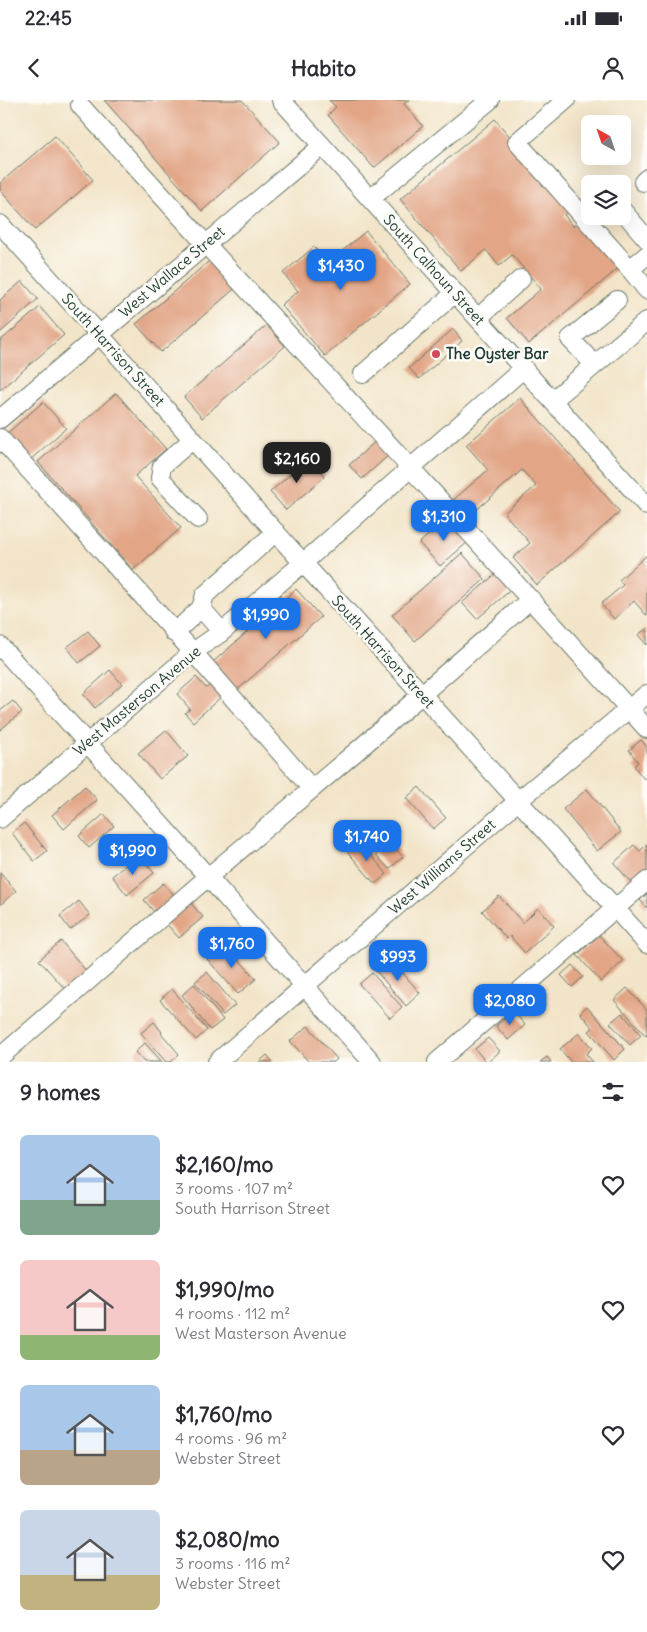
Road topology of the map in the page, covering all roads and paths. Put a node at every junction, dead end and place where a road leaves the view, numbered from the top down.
1 (281, 100) edge
2 (490, 100) edge
3 (566, 100) edge
4 (80, 105) dead end
5 (322, 146) junction
6 (370, 199) junction
7 (631, 220) edge
8 (0, 224) edge
9 (647, 239) edge
10 (205, 244) junction
11 (647, 255) edge
12 (630, 269) junction
13 (521, 279) dead end
14 (647, 290) edge
15 (455, 293) junction
16 (617, 300) dead end
17 (478, 318) junction
18 (647, 321) edge
19 (100, 333) junction
20 (595, 365) junction
21 (524, 368) junction
22 (362, 374) dead end
23 (553, 400) junction
24 (0, 419) edge
25 (0, 438) edge
26 (194, 439) junction
27 (412, 468) junction
28 (647, 506) edge
29 (198, 519) dead end
30 (276, 532) junction
31 (303, 563) junction
32 (531, 599) junction
33 (201, 608) junction
34 (222, 632) junction
35 (174, 633) junction
36 (0, 646) edge
37 (193, 652) junction
38 (422, 694) junction
39 (647, 694) edge
40 (629, 709) junction
41 (647, 728) edge
42 (87, 743) junction
43 (312, 789) junction
44 (519, 800) junction
45 (0, 819) edge
46 (208, 877) junction
47 (647, 881) edge
48 (615, 909) junction
49 (647, 944) edge
50 (305, 986) junction
51 (0, 1057) edge
52 (217, 1062) edge
53 (372, 1062) edge
54 (437, 1062) edge

1 - 5 street, South Calhoun Street
2 - 6 street
3 - 12 street
4 - 10 street
5 - 6 street, South Calhoun Street
5 - 10 street, West Wallace Street
6 - 15 street, South Calhoun Street
7 - 9 street
8 - 19 street, South Harrison Street
10 - 19 street, West Wallace Street
10 - 27 street
11 - 12 street
12 - 14 street
13 - 17 street
15 - 17 street, South Calhoun Street
15 - 22 street
16 - 20 street
17 - 21 street, South Calhoun Street
18 - 20 street
19 - 24 street, West Wallace Street
19 - 26 street, South Harrison Street
20 - 23 street
21 - 23 street, South Calhoun Street
21 - 27 street, West Masterson Avenue
23 - 28 street, South Calhoun Street
25 - 35 street
26 - 29 street
26 - 30 street, South Harrison Street
27 - 31 street, West Masterson Avenue
27 - 32 street
30 - 31 street, South Harrison Street
30 - 33 street
31 - 34 street, West Masterson Avenue
31 - 38 street, South Harrison Street
32 - 38 street
32 - 40 street
33 - 34 street
33 - 35 street
34 - 37 street, West Masterson Avenue
35 - 37 street
36 - 42 street
37 - 42 street, West Masterson Avenue
37 - 43 street
38 - 43 street
38 - 44 street, South Harrison Street
39 - 40 street, West Williams Street
40 - 41 street
40 - 44 street, West Williams Street
42 - 45 street, West Masterson Avenue
42 - 46 street
43 - 46 street
44 - 48 street, South Harrison Street
44 - 50 street, West Williams Street
46 - 50 street
46 - 51 street
47 - 48 street
48 - 49 street, South Harrison Street
48 - 54 street
50 - 52 street, West Williams Street
50 - 53 street

